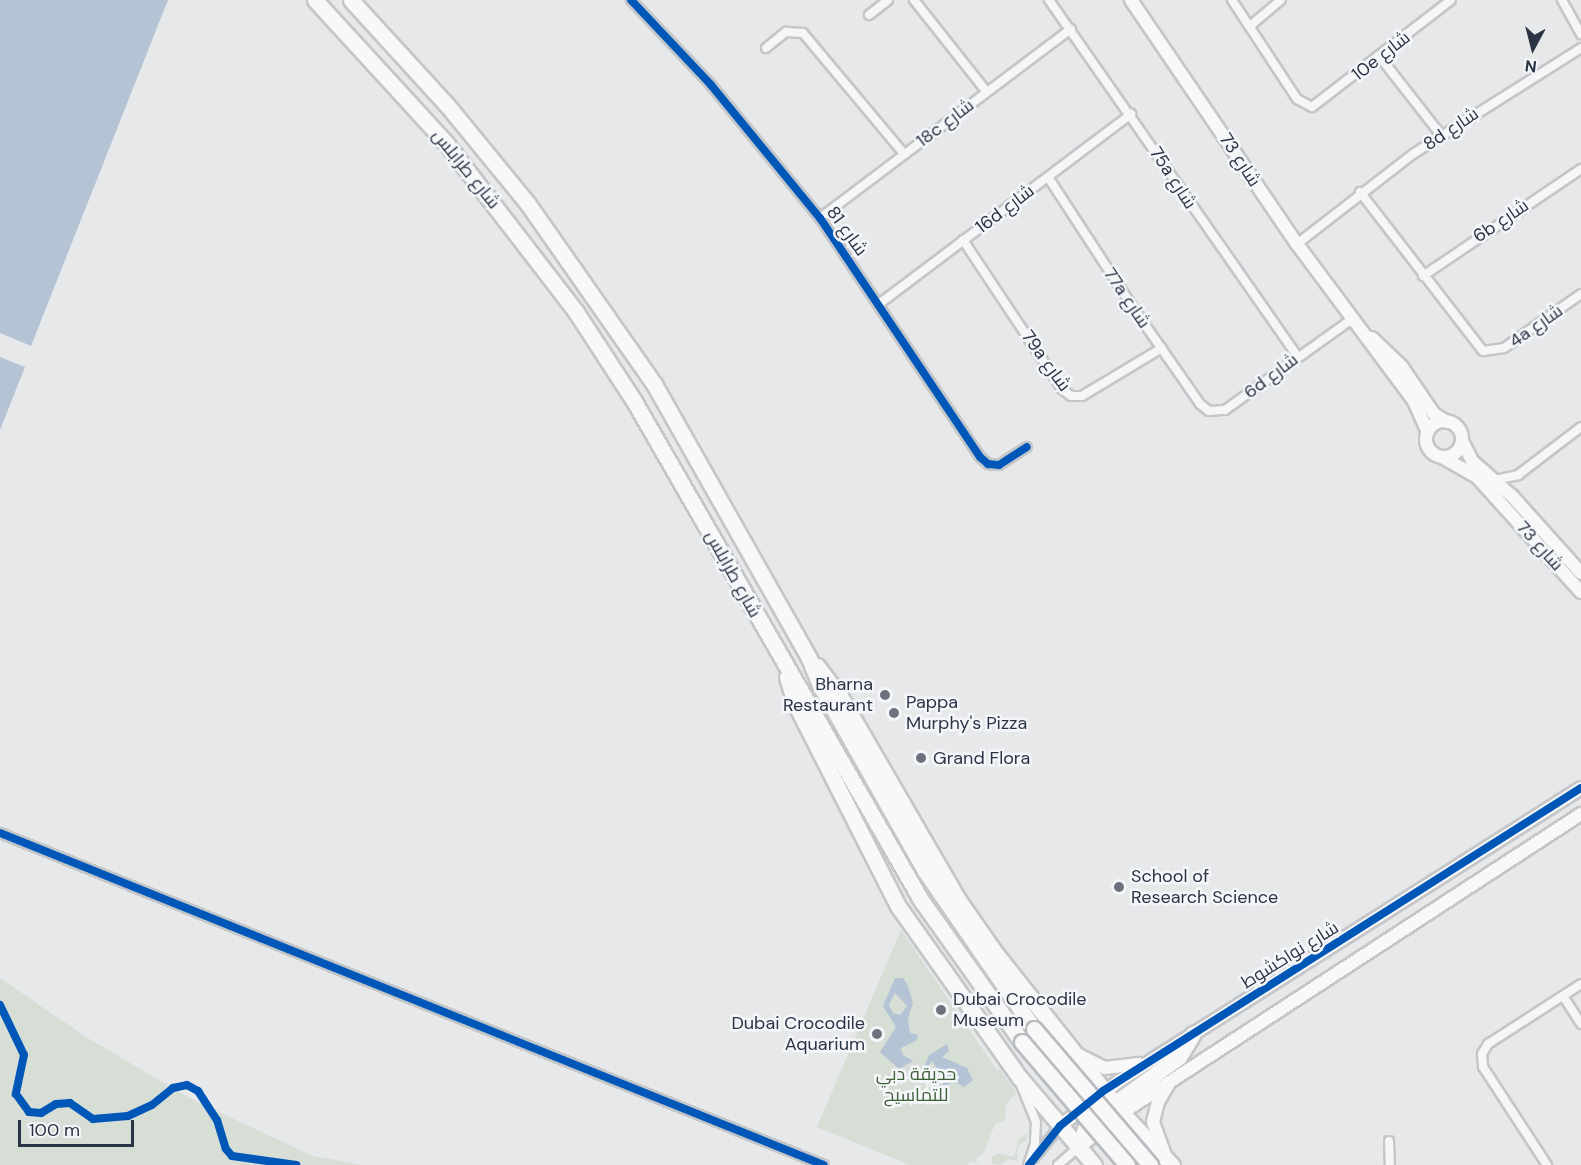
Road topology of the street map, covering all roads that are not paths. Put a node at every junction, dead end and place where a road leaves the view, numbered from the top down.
1 (315, 0) edge
2 (351, 0) edge
3 (631, 0) edge
4 (888, 0) edge
5 (914, 0) edge
6 (1049, 0) edge
7 (1131, 0) edge
8 (1232, 0) edge
9 (1281, 0) edge
10 (1451, 0) edge
11 (1562, 0) edge
12 (869, 15) dead end
13 (1250, 26) junction
14 (1071, 29) junction
15 (1581, 34) edge
16 (766, 48) dead end
17 (1581, 48) edge
18 (1380, 57) junction
19 (987, 92) junction
20 (1131, 114) junction
21 (1441, 135) junction
22 (904, 154) junction
23 (1581, 170) edge
24 (1048, 177) junction
25 (1360, 192) junction
26 (820, 218) junction
27 (963, 240) junction
28 (1296, 242) junction
29 (1423, 276) junction
30 (1581, 294) edge
31 (879, 304) junction
32 (1350, 317) junction
33 (1162, 348) junction
34 (1297, 356) junction
35 (1215, 412) joint
36 (1447, 422) junction
37 (1581, 427) edge
38 (1428, 432) junction
39 (1462, 441) junction
40 (1027, 447) dead end
41 (1442, 457) junction
42 (1518, 475) junction
43 (1496, 480) junction
44 (1512, 496) junction
45 (1575, 561) edge
46 (1581, 573) edge
47 (1581, 592) edge
48 (809, 658) junction
49 (785, 669) junction
50 (1581, 788) edge
51 (1581, 814) edge
52 (0, 833) edge
53 (1581, 984) edge
54 (1563, 996) junction
55 (1581, 1024) edge
56 (1193, 1034) junction
57 (1062, 1039) junction
58 (1151, 1060) junction
59 (1020, 1078) junction
60 (1170, 1082) junction
61 (1103, 1091) junction
62 (1118, 1108) junction
63 (1060, 1126) junction
64 (1389, 1141) dead end
65 (1079, 1148) junction
66 (1170, 1163) edge
67 (824, 1165) edge
68 (1028, 1165) edge
69 (1058, 1165) edge
70 (1094, 1165) edge
71 (1127, 1165) edge
72 (1150, 1165) edge
73 (1390, 1165) edge
74 (1547, 1165) edge

1 - 49 highway, شارع طرابلس
2 - 48 highway, شارع طرابلس
3 - 26 street, شارع 81
4 - 12 street
5 - 19 street
6 - 14 street, 75a شارع
7 - 28 street, شارع 73
8 - 13 street
9 - 13 street
10 - 18 street, 10e شارع
11 - 15 street
13 - 18 street, 10e شارع
14 - 19 street, 18c شارع
14 - 20 street, 75a شارع
16 - 22 street
17 - 21 street, 8d شارع
18 - 21 street
19 - 22 street, 18c شارع
20 - 24 street, 16d شارع
20 - 34 street, 75a شارع
21 - 25 street, 8d شارع
22 - 26 street, 18c شارع
23 - 29 street, 6b شارع
24 - 27 street, 16d شارع
24 - 33 street, 77a شارع
25 - 28 street, 8d شارع
25 - 29 street
26 - 31 street, شارع 81
27 - 31 street, 16d شارع
27 - 33 street, 79a شارع
28 - 32 street, شارع 73
29 - 30 street, 4a شارع
31 - 40 street, شارع 81
32 - 34 street, 6d شارع
32 - 36 street, شارع 73
32 - 38 street, شارع 73
33 - 35 street, 77a شارع
34 - 35 street, 6d شارع
36 - 38 street
36 - 39 street
37 - 42 street
38 - 41 street
39 - 41 street
39 - 43 street, شارع 73
41 - 47 street, شارع 73
42 - 43 street
42 - 44 street
43 - 44 street, شارع 73
44 - 45 street, شارع 73
45 - 46 street, شارع 73
48 - 57 highway
48 - 72 highway, شارع طرابلس, bridge
49 - 59 highway
49 - 71 highway, شارع طرابلس, bridge
50 - 56 street, شارع نواكشوط
51 - 60 street
52 - 67 street
53 - 54 street
54 - 55 street
54 - 74 street
56 - 58 street, شارع نواكشوط
56 - 62 highway
57 - 58 street
57 - 61 highway
58 - 61 street, شارع نواكشوط
59 - 63 highway
59 - 68 street
60 - 62 street
60 - 66 street
61 - 62 highway
61 - 63 street, شارع نواكشوط
62 - 65 highway
62 - 66 highway
63 - 65 highway
63 - 68 street, شارع نواكشوط
64 - 73 street
65 - 69 street
65 - 70 highway

